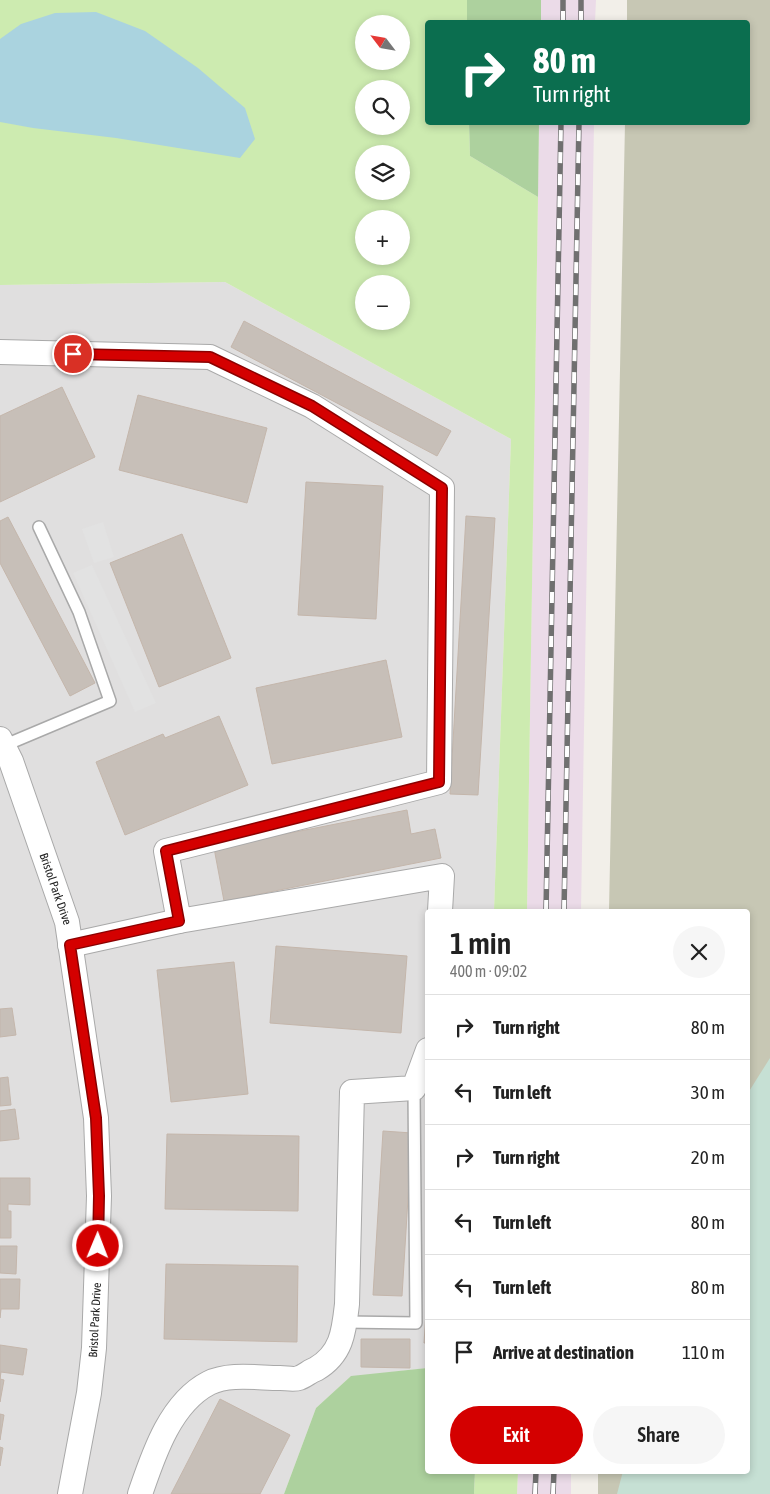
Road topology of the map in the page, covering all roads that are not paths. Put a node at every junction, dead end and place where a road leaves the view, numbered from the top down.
1 (0, 352) edge
2 (38, 527) dead end
3 (4, 753) edge
4 (440, 909) edge
5 (179, 921) junction
6 (70, 945) junction
7 (425, 1058) edge
8 (414, 1088) junction
9 (345, 1322) junction
10 (70, 1494) edge
11 (140, 1494) edge

1 - 5 street
2 - 3 lane
3 - 6 street, Bristol Park Drive
4 - 5 street
5 - 6 street
6 - 10 street, Bristol Park Drive
7 - 8 street
8 - 9 street
8 - 9 lane
9 - 11 street

